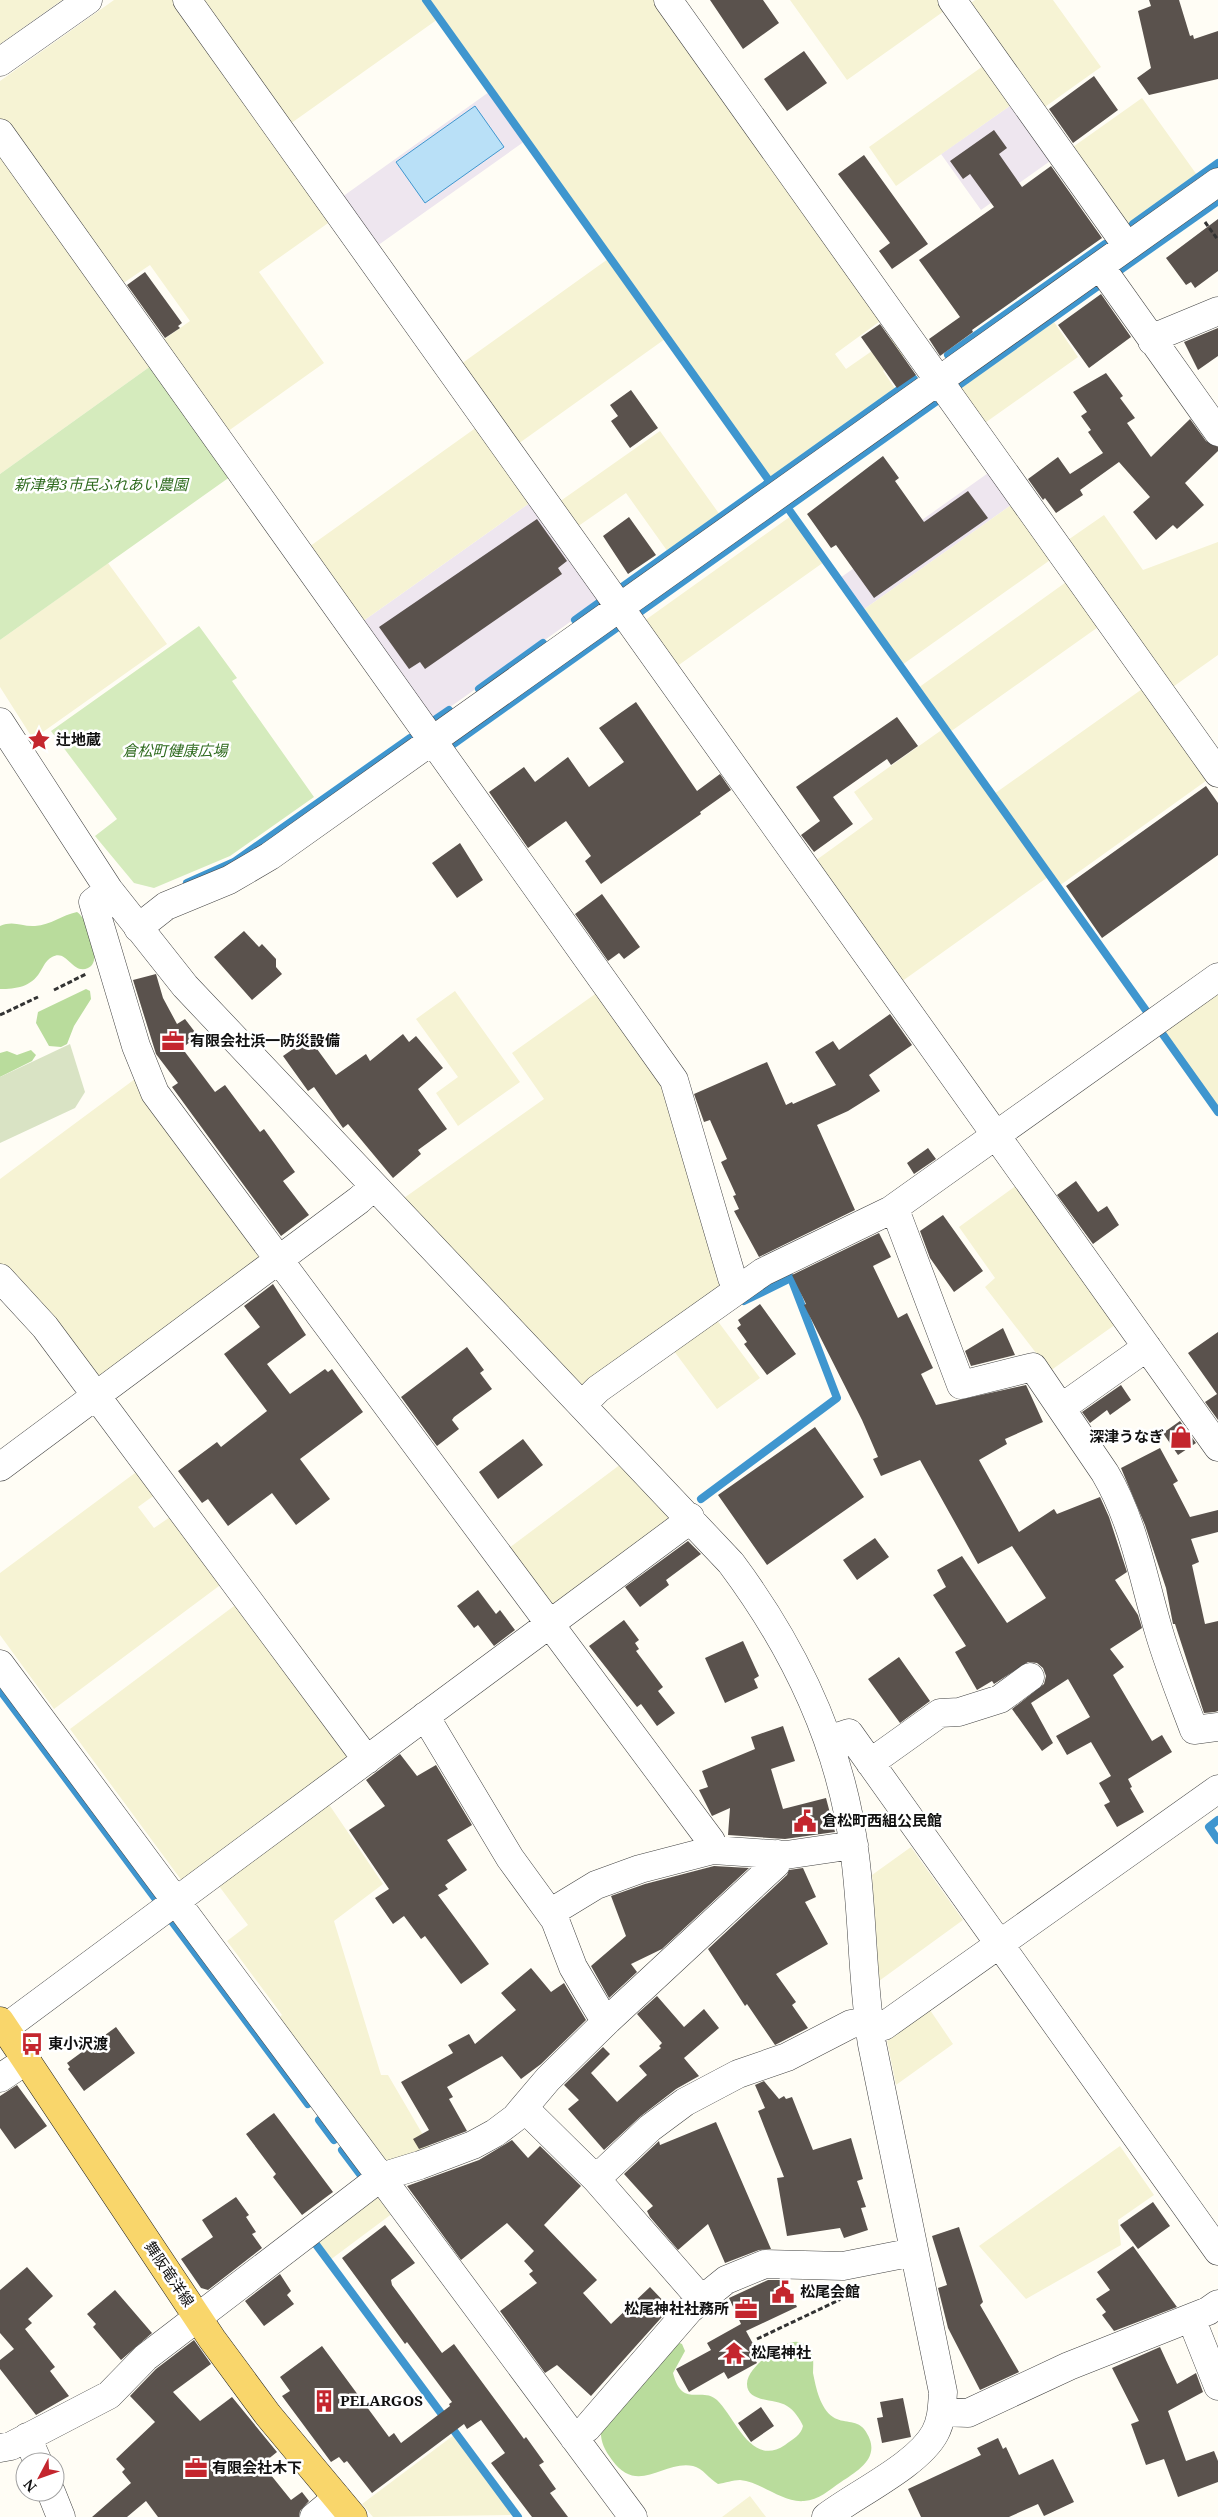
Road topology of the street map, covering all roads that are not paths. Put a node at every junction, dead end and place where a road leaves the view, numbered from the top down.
1 (88, 0) edge
2 (188, 0) edge
3 (668, 0) edge
4 (952, 0) edge
5 (0, 62) edge
6 (0, 132) edge
7 (1218, 182) edge
8 (1128, 246) junction
9 (1100, 266) junction
10 (1218, 312) edge
11 (1152, 340) junction
12 (939, 381) junction
13 (1218, 432) edge
14 (620, 607) junction
15 (0, 722) edge
16 (433, 740) junction
17 (1218, 773) edge
18 (109, 890) junction
19 (138, 928) junction
20 (1218, 977) edge
21 (996, 1135) junction
22 (374, 1186) junction
23 (891, 1210) junction
24 (279, 1260) junction
25 (0, 1278) edge
26 (739, 1289) junction
27 (1147, 1348) junction
28 (96, 1396) junction
29 (582, 1405) junction
30 (1061, 1408) junction
31 (1218, 1447) edge
32 (0, 1467) edge
33 (690, 1517) junction
34 (550, 1624) junction
35 (0, 1664) edge
36 (1030, 1677) dead end
37 (425, 1716) junction
38 (1218, 1727) edge
39 (828, 1740) junction
40 (367, 1760) junction
41 (870, 1763) junction
42 (1218, 1789) edge
43 (854, 1845) junction
44 (713, 1850) junction
45 (777, 1854) junction
46 (176, 1902) junction
47 (550, 1913) junction
48 (999, 1944) junction
49 (608, 2020) junction
50 (3, 2025) edge
51 (869, 2025) junction
52 (27, 2060) junction
53 (0, 2078) edge
54 (524, 2108) junction
55 (381, 2177) junction
56 (596, 2179) junction
57 (1218, 2251) edge
58 (914, 2252) junction
59 (701, 2299) junction
60 (1218, 2304) edge
61 (198, 2317) junction
62 (1191, 2318) junction
63 (1218, 2386) edge
64 (942, 2412) junction
65 (27, 2437) junction
66 (574, 2438) junction
67 (0, 2448) edge
68 (34, 2452) edge
69 (55, 2502) edge
70 (345, 2508) edge
71 (856, 2508) edge
72 (61, 2517) edge
73 (314, 2517) edge
74 (633, 2517) edge
75 (826, 2517) edge

1 - 5 street
2 - 14 street
3 - 12 street
4 - 8 street
6 - 16 street
7 - 8 street
8 - 9 street
9 - 11 street
9 - 12 street
10 - 11 street
11 - 13 street
12 - 14 street
12 - 17 street
14 - 16 street
14 - 21 street
15 - 18 street
16 - 19 street
16 - 26 street
18 - 19 street
18 - 24 street
19 - 22 street
20 - 21 street
21 - 23 street
21 - 27 street
22 - 24 street
22 - 29 street
23 - 26 street
23 - 30 street
24 - 28 street
24 - 34 street
25 - 28 street
26 - 29 street
27 - 30 street
27 - 31 street
28 - 32 street
28 - 40 street
29 - 33 street
30 - 38 street
33 - 34 street
33 - 39 street
34 - 37 street
34 - 44 street
35 - 46 street
36 - 41 street
37 - 40 street
37 - 47 street
39 - 41 street
39 - 43 street
40 - 46 street
41 - 48 street
42 - 48 street
43 - 45 street
43 - 51 street
44 - 45 street
44 - 47 street
45 - 49 street
46 - 50 street
46 - 55 street
47 - 49 street
48 - 51 street
48 - 57 street
49 - 54 street
50 - 52 main road, 舞阪竜洋線
51 - 56 street
51 - 58 street
52 - 53 street
52 - 61 main road, 舞阪竜洋線
54 - 55 street
54 - 56 street
55 - 61 street
55 - 66 street
56 - 59 street
58 - 59 street
58 - 64 street
59 - 66 street
60 - 62 street
61 - 65 street
61 - 70 main road, 舞阪竜洋線
62 - 63 street
62 - 64 street
64 - 71 street
65 - 67 street
65 - 68 street
66 - 74 street
69 - 72 street
70 - 73 street
71 - 75 street

